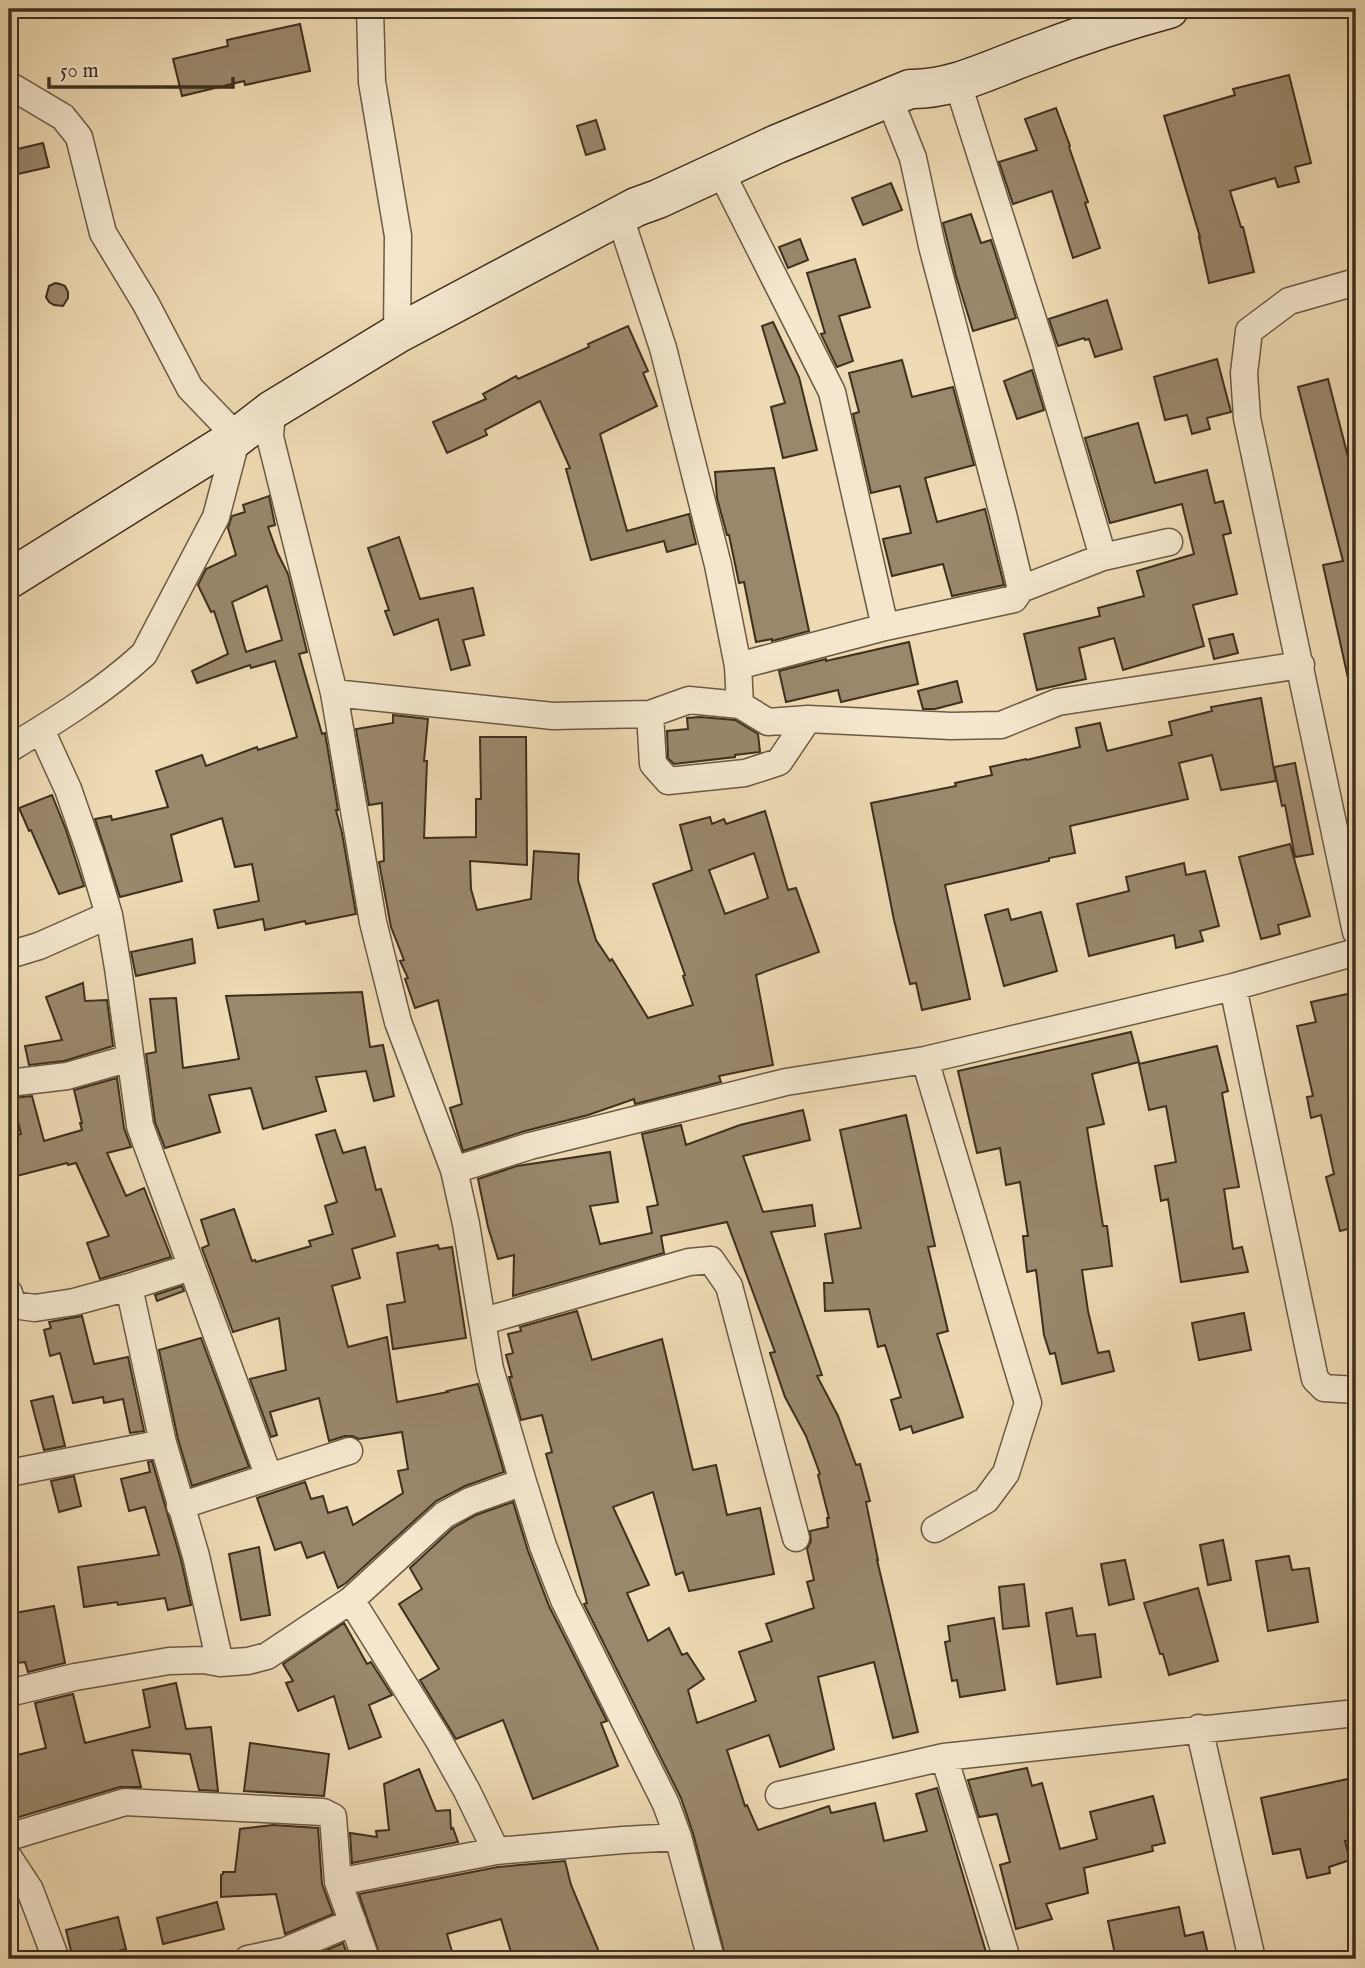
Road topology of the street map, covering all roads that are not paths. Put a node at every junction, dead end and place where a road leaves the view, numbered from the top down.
1 (370, 9) edge
2 (1093, 9) edge
3 (1169, 9) edge
4 (957, 81) junction
5 (9, 85) edge
6 (899, 93) junction
7 (720, 170) junction
8 (620, 217) junction
9 (1356, 282) edge
10 (397, 334) junction
11 (272, 410) junction
12 (237, 437) junction
13 (1169, 542) dead end
14 (1103, 557) junction
15 (9, 579) edge
16 (1021, 589) junction
17 (885, 627) junction
18 (1301, 665) junction
19 (738, 666) junction
20 (334, 693) junction
21 (740, 705) junction
22 (650, 714) junction
23 (807, 719) junction
24 (41, 730) junction
25 (9, 749) edge
26 (109, 915) junction
27 (1356, 932) edge
28 (1356, 952) edge
29 (9, 955) edge
30 (1233, 987) junction
31 (130, 1058) junction
32 (925, 1060) junction
33 (9, 1083) edge
34 (454, 1170) junction
35 (191, 1267) junction
36 (129, 1287) junction
37 (9, 1293) edge
38 (484, 1321) junction
39 (1356, 1391) edge
40 (163, 1443) junction
41 (349, 1451) dead end
42 (9, 1473) edge
43 (269, 1478) junction
44 (523, 1482) junction
45 (180, 1506) junction
46 (935, 1530) dead end
47 (796, 1538) dead end
48 (351, 1600) junction
49 (220, 1663) junction
50 (9, 1693) edge
51 (1356, 1713) edge
52 (1199, 1728) junction
53 (944, 1757) junction
54 (779, 1795) dead end
55 (9, 1837) edge
56 (678, 1837) junction
57 (496, 1852) junction
58 (9, 1858) edge
59 (338, 1882) junction
60 (353, 1922) junction
61 (56, 1959) edge
62 (248, 1959) edge
63 (366, 1959) edge
64 (711, 1959) edge
65 (1007, 1959) edge
66 (1252, 1959) edge

1 - 10 street
2 - 6 main road
3 - 4 main road
4 - 6 main road
4 - 14 street
5 - 12 street
6 - 7 main road
6 - 16 street
7 - 8 main road
7 - 17 street
8 - 10 main road
8 - 19 street
9 - 18 street
10 - 11 main road
11 - 12 main road
11 - 20 street
12 - 15 main road
12 - 24 street
13 - 14 street
14 - 16 street
16 - 17 street
17 - 19 street
18 - 23 street
18 - 27 street
19 - 21 street
20 - 22 street
20 - 34 street
21 - 22 street
21 - 23 street
22 - 23 street
24 - 25 street
24 - 26 street
26 - 29 street
26 - 31 street
28 - 30 street
30 - 32 street
30 - 39 street
31 - 33 street
31 - 35 street
32 - 34 street
32 - 46 street
34 - 38 street
35 - 36 street
35 - 43 street
36 - 37 street
36 - 40 street
38 - 44 street
38 - 47 street
40 - 42 street
40 - 45 street
41 - 43 street
43 - 45 street
44 - 48 street
44 - 56 street
45 - 49 street
48 - 49 street
48 - 57 street
49 - 50 street
51 - 52 street
52 - 53 street
52 - 66 street
53 - 54 street
53 - 65 street
55 - 59 street
56 - 57 street
56 - 64 street
57 - 59 street
58 - 61 street
59 - 60 street
60 - 62 street
60 - 63 street

